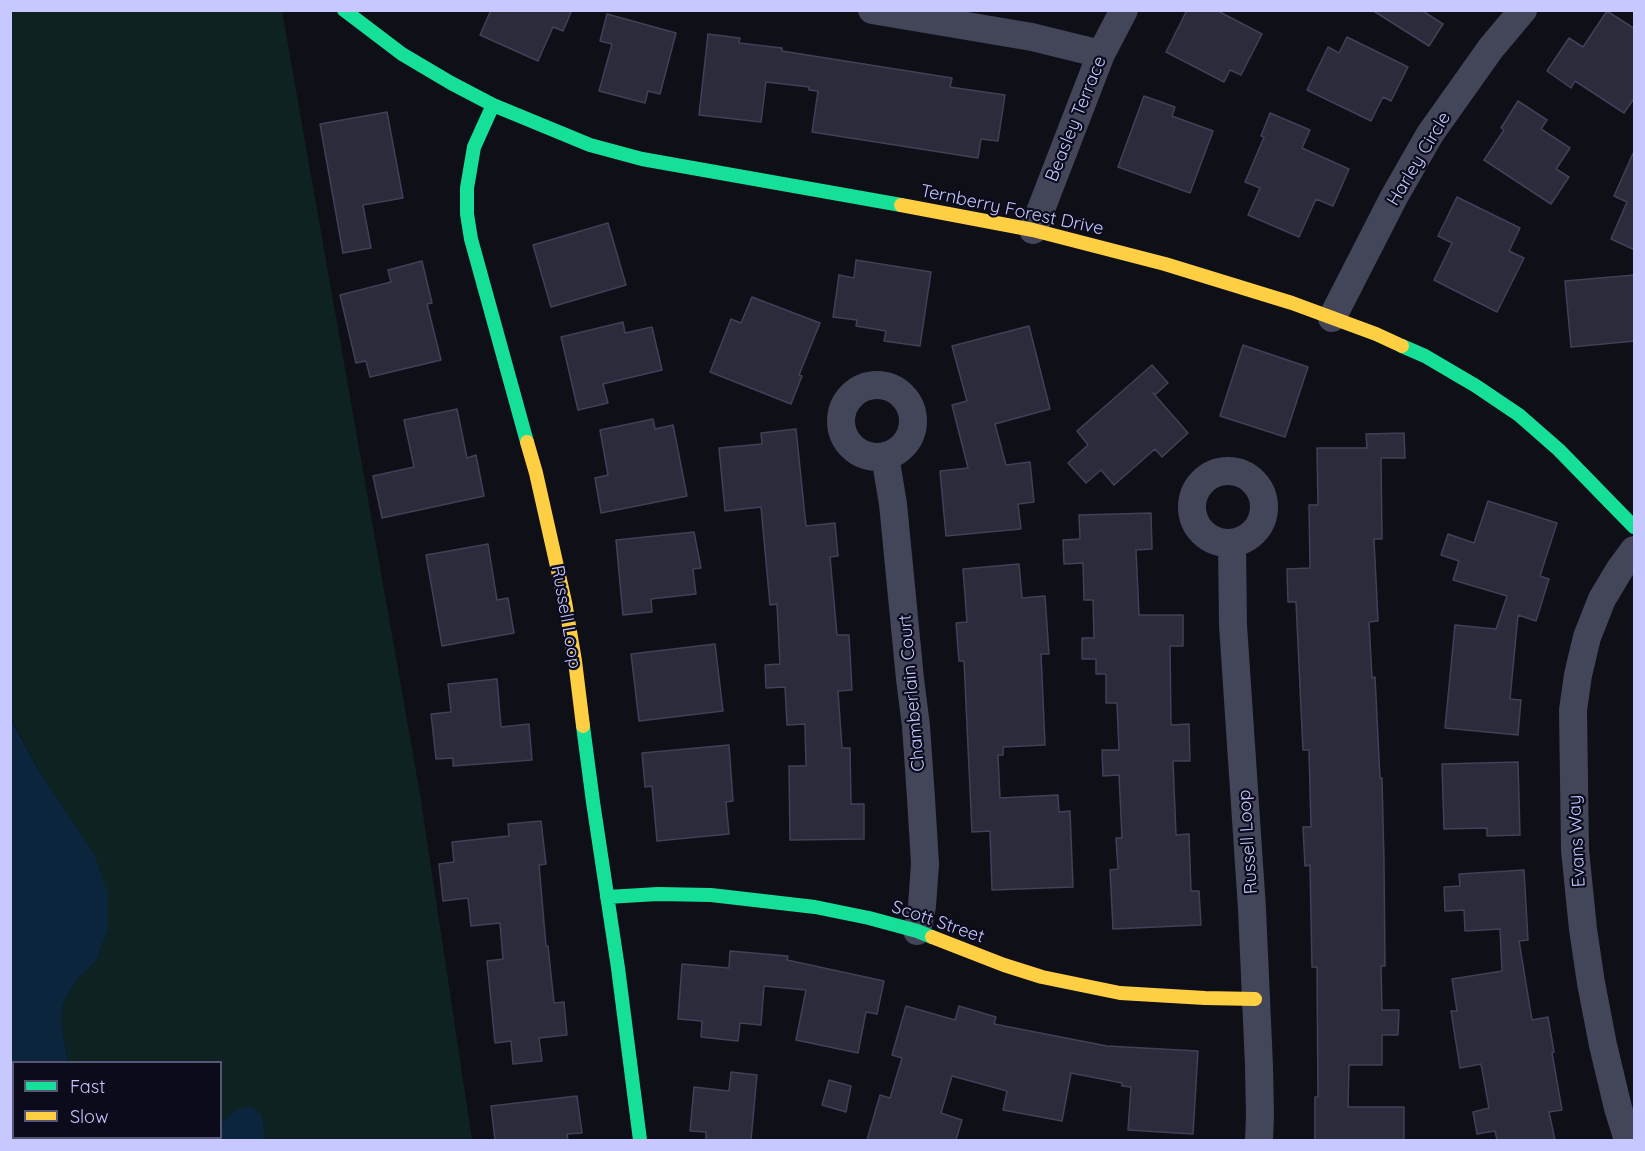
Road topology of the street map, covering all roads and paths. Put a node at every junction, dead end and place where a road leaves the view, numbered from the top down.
1 (344, 10) edge
2 (872, 10) edge
3 (1124, 10) edge
4 (1523, 10) edge
5 (1101, 54) junction
6 (493, 105) junction
7 (1033, 230) junction
8 (1332, 318) junction
9 (885, 456) dead end
10 (1635, 526) edge
11 (1232, 543) dead end
12 (1635, 550) edge
13 (607, 897) junction
14 (917, 931) junction
15 (1255, 999) junction
16 (640, 1140) edge
17 (1259, 1140) edge
18 (1628, 1140) edge

1 - 6 street, Ternberry Forest Drive
2 - 5 street
3 - 5 street, Beasley Terrace
4 - 8 street, Harley Circle
5 - 7 street, Beasley Terrace
6 - 7 street, Ternberry Forest Drive
6 - 13 street, Russell Loop
7 - 8 street, Ternberry Forest Drive
8 - 10 street, Ternberry Forest Drive
9 - 14 street, Chamberlain Court
11 - 15 street, Russell Loop
12 - 18 street, Evans Way
13 - 14 street, Scott Street
13 - 16 street, Russell Loop
14 - 15 street, Scott Street
15 - 17 street, Russell Loop

